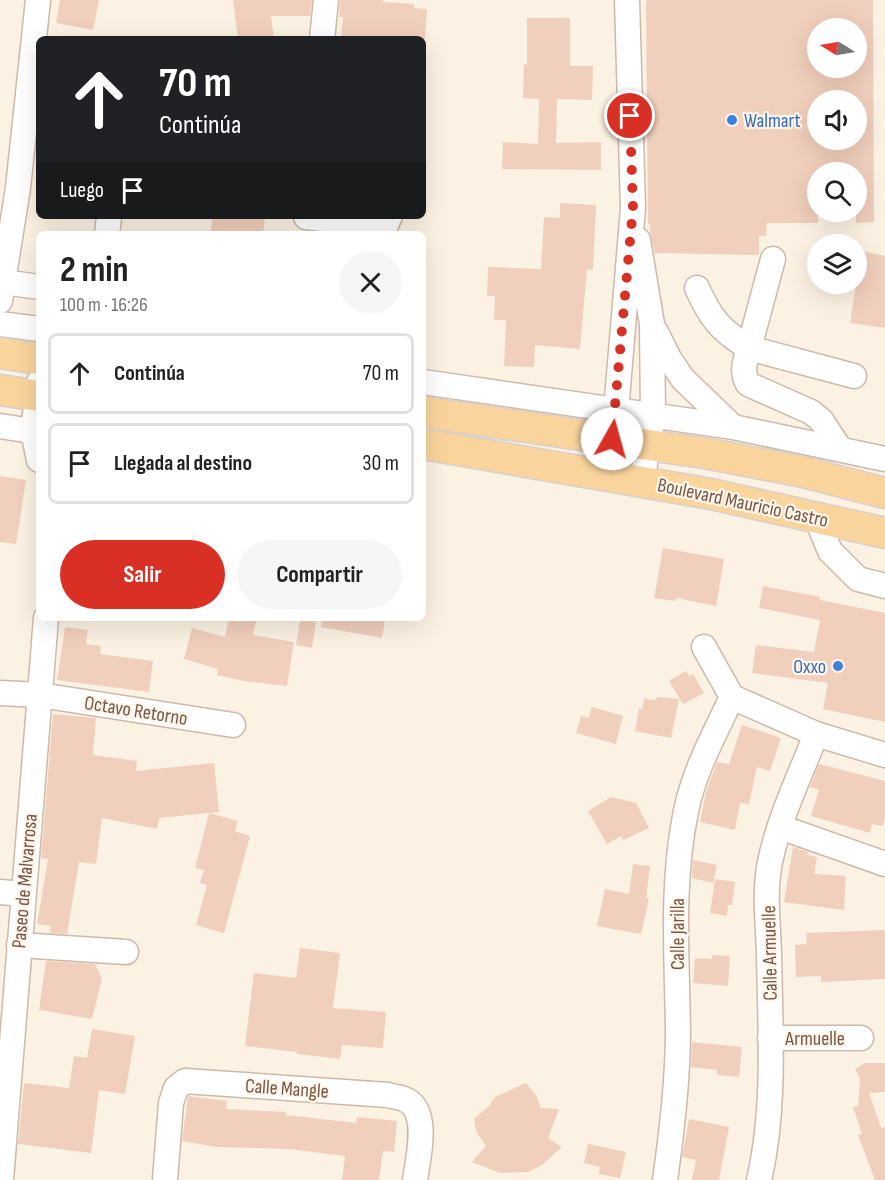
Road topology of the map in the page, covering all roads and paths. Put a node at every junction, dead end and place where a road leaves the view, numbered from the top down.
1 (38, 0) edge
2 (326, 0) edge
3 (627, 0) edge
4 (322, 36) edge
5 (633, 208) junction
6 (334, 219) edge
7 (349, 219) edge
8 (389, 219) edge
9 (305, 222) edge
10 (773, 259) dead end
11 (36, 287) edge
12 (698, 288) dead end
13 (1, 291) edge
14 (0, 324) edge
15 (652, 324) junction
16 (36, 329) edge
17 (749, 348) junction
18 (0, 353) edge
19 (36, 359) edge
20 (854, 376) dead end
21 (426, 383) edge
22 (0, 390) edge
23 (36, 391) edge
24 (426, 412) edge
25 (614, 425) junction
26 (0, 426) edge
27 (733, 427) junction
28 (651, 430) junction
29 (36, 431) edge
30 (428, 447) edge
31 (840, 449) junction
32 (885, 459) edge
33 (606, 475) junction
34 (642, 482) junction
35 (885, 493) edge
36 (816, 517) junction
37 (885, 533) edge
38 (885, 586) edge
39 (46, 621) edge
40 (704, 648) dead end
41 (0, 693) edge
42 (40, 695) junction
43 (732, 697) junction
44 (232, 725) dead end
45 (816, 734) junction
46 (885, 755) edge
47 (780, 827) junction
48 (885, 864) edge
49 (12, 893) edge
50 (19, 945) junction
51 (126, 952) dead end
52 (770, 1038) junction
53 (861, 1038) dead end
54 (4, 1082) edge
55 (1, 1180) edge
56 (165, 1180) edge
57 (416, 1180) edge
58 (665, 1180) edge
59 (759, 1180) edge

1 - 13 street
2 - 4 street
3 - 5 street
5 - 15 street
5 - 25 street
6 - 9 street
7 - 8 street
10 - 17 street
11 - 13 street
12 - 17 street
14 - 16 street
15 - 27 street
15 - 28 street
17 - 20 street
17 - 31 street
18 - 19 main road
21 - 25 street
22 - 23 main road
24 - 25 main road, Boulevard Mauricio Castro
25 - 28 main road, Boulevard Mauricio Castro
25 - 33 street
26 - 29 street
27 - 28 street
27 - 31 street
28 - 34 street
28 - 35 main road, Boulevard Mauricio Castro
30 - 33 main road, Boulevard Mauricio Castro
31 - 32 street
33 - 34 main road, Boulevard Mauricio Castro
34 - 36 main road, Boulevard Mauricio Castro
36 - 37 main road, Boulevard Mauricio Castro
36 - 38 street
39 - 42 street, Paseo de Malvarrosa
40 - 43 street
41 - 42 street, Octavo Retorno
42 - 44 street, Octavo Retorno
42 - 49 street, Paseo de Malvarrosa
43 - 45 street
43 - 58 street, Calle Jarilla
45 - 46 street
45 - 47 street, Calle Armuelle
47 - 48 street
47 - 52 street, Calle Armuelle
49 - 50 street, Paseo de Malvarrosa
50 - 51 street
50 - 54 street, Paseo de Malvarrosa
52 - 53 street, Armuelle
52 - 59 street, Calle Armuelle
54 - 55 street, Paseo de Malvarrosa
56 - 57 street, Calle Mangle

